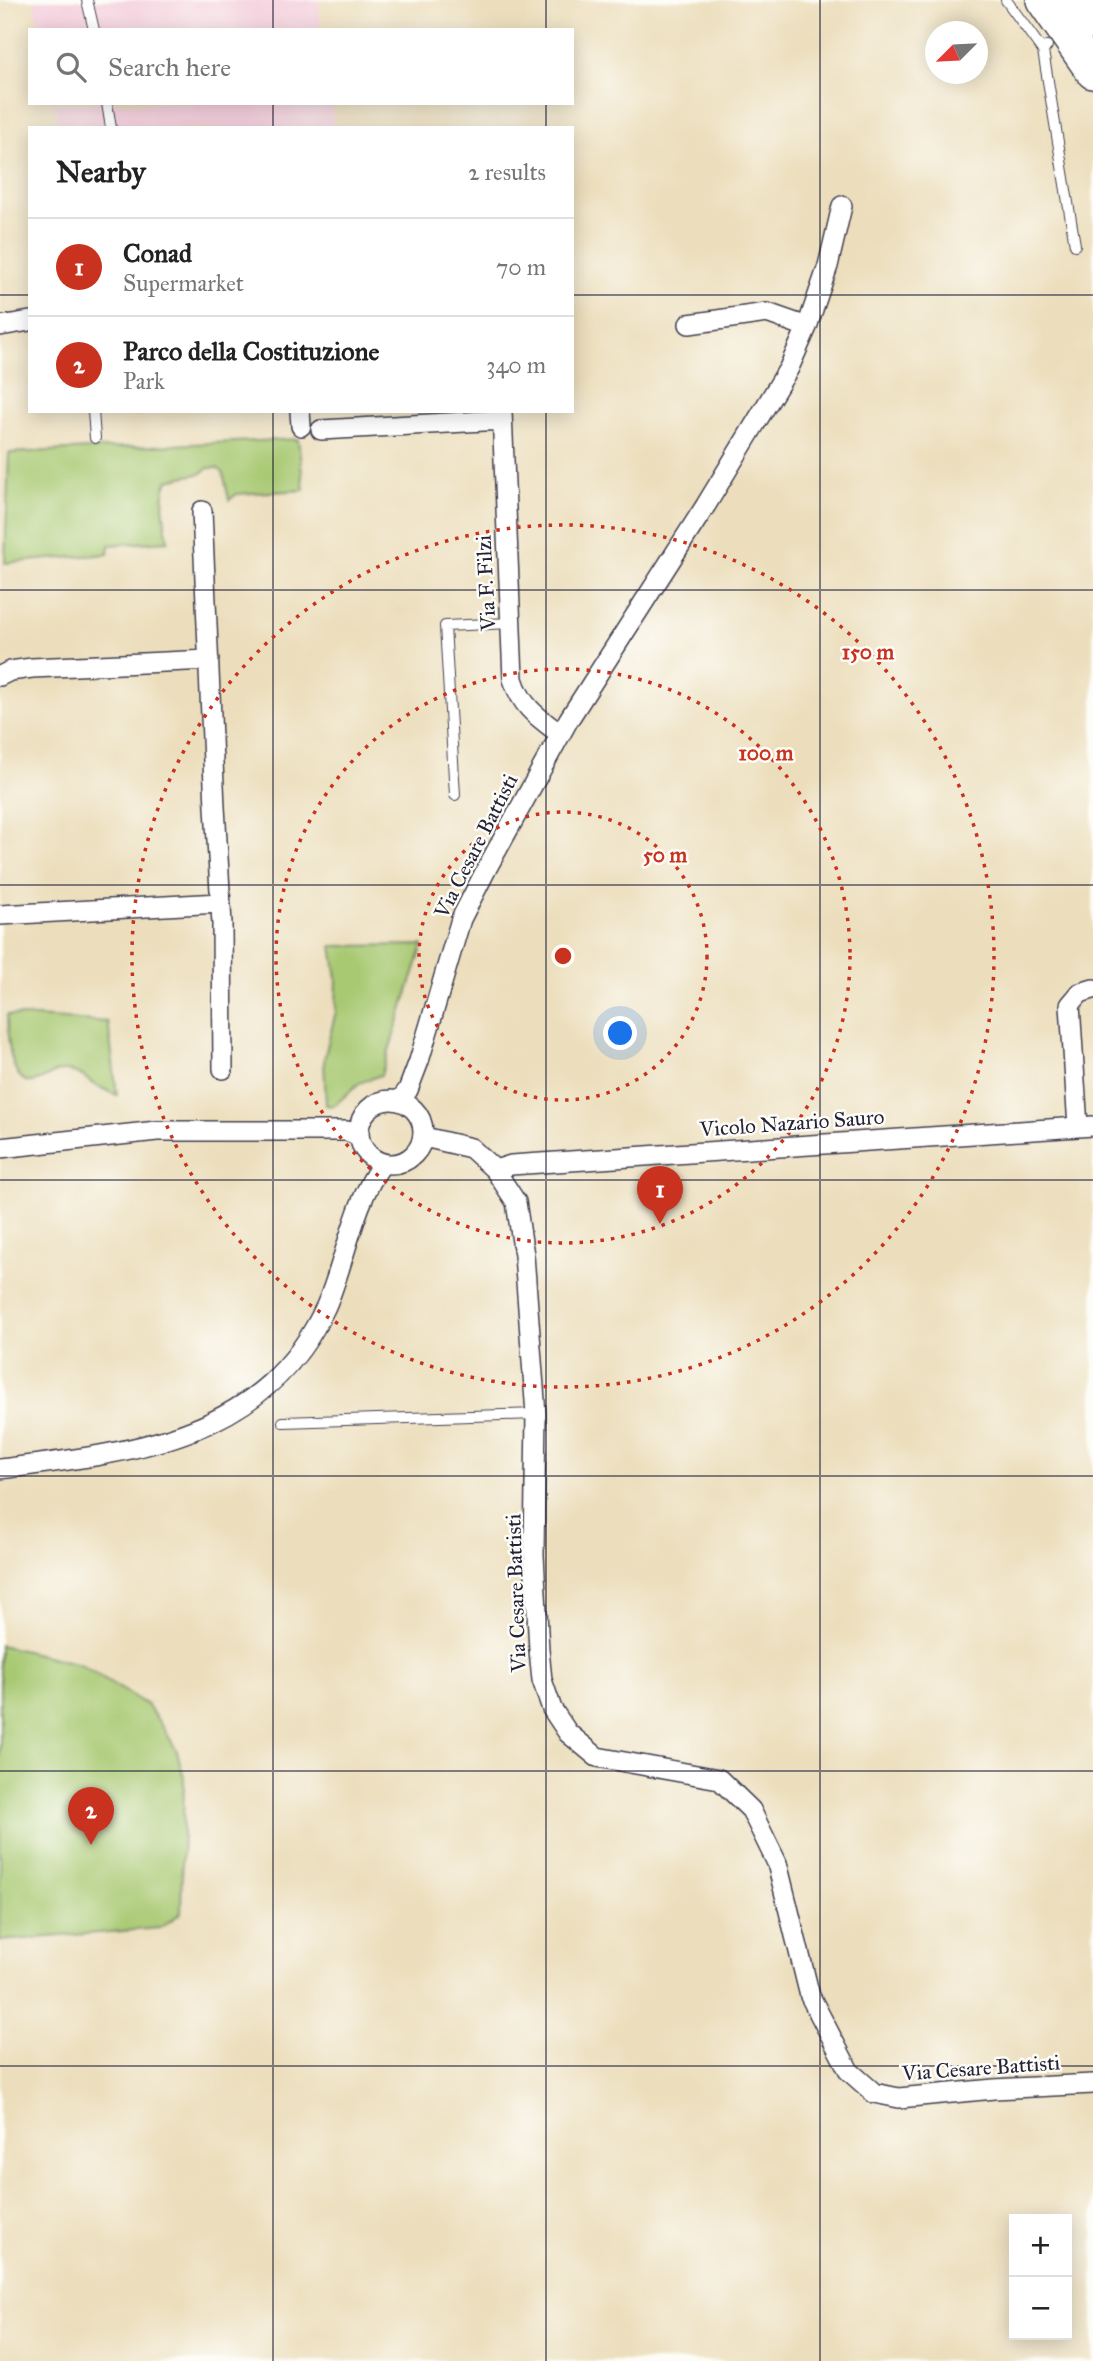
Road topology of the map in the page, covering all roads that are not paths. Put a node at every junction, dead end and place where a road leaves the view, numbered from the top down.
1 (87, 0) edge
2 (1006, 0) edge
3 (1043, 0) edge
4 (1077, 0) edge
5 (1093, 23) edge
6 (94, 28) edge
7 (1093, 72) edge
8 (107, 105) edge
9 (111, 126) edge
10 (842, 206) dead end
11 (1075, 245) dead end
12 (28, 321) edge
13 (690, 324) dead end
14 (0, 326) edge
15 (807, 327) junction
16 (93, 413) edge
17 (502, 415) edge
18 (321, 430) dead end
19 (94, 438) dead end
20 (202, 511) dead end
21 (511, 623) junction
22 (209, 660) junction
23 (0, 676) edge
24 (560, 734) junction
25 (455, 795) dead end
26 (220, 903) junction
27 (0, 915) edge
28 (1093, 989) edge
29 (223, 1069) dead end
30 (400, 1100) junction
31 (1086, 1126) edge
32 (359, 1136) junction
33 (424, 1137) junction
34 (0, 1148) edge
35 (383, 1163) junction
36 (495, 1170) junction
37 (536, 1414) junction
38 (283, 1422) dead end
39 (0, 1469) edge
40 (1093, 2084) edge

1 - 6 lane
2 - 11 lane
3 - 7 highway
4 - 5 highway
8 - 9 lane
10 - 15 street, Via Cesare Battisti
12 - 14 street
13 - 15 street
15 - 24 street, Via Cesare Battisti
16 - 19 lane
17 - 18 street
17 - 21 street, Via F. Filzi
20 - 22 street
21 - 24 street, Via F. Filzi
21 - 25 lane
22 - 23 street
22 - 26 street
24 - 30 street, Via Cesare Battisti
26 - 27 street
26 - 29 street
28 - 31 street
30 - 32 street
30 - 33 street
31 - 36 street, Vicolo Nazario Sauro
32 - 34 street
32 - 35 street
33 - 35 street
33 - 36 street, Via Cesare Battisti
35 - 39 street
36 - 37 street, Via Cesare Battisti
37 - 38 lane
37 - 40 street, Via Cesare Battisti

